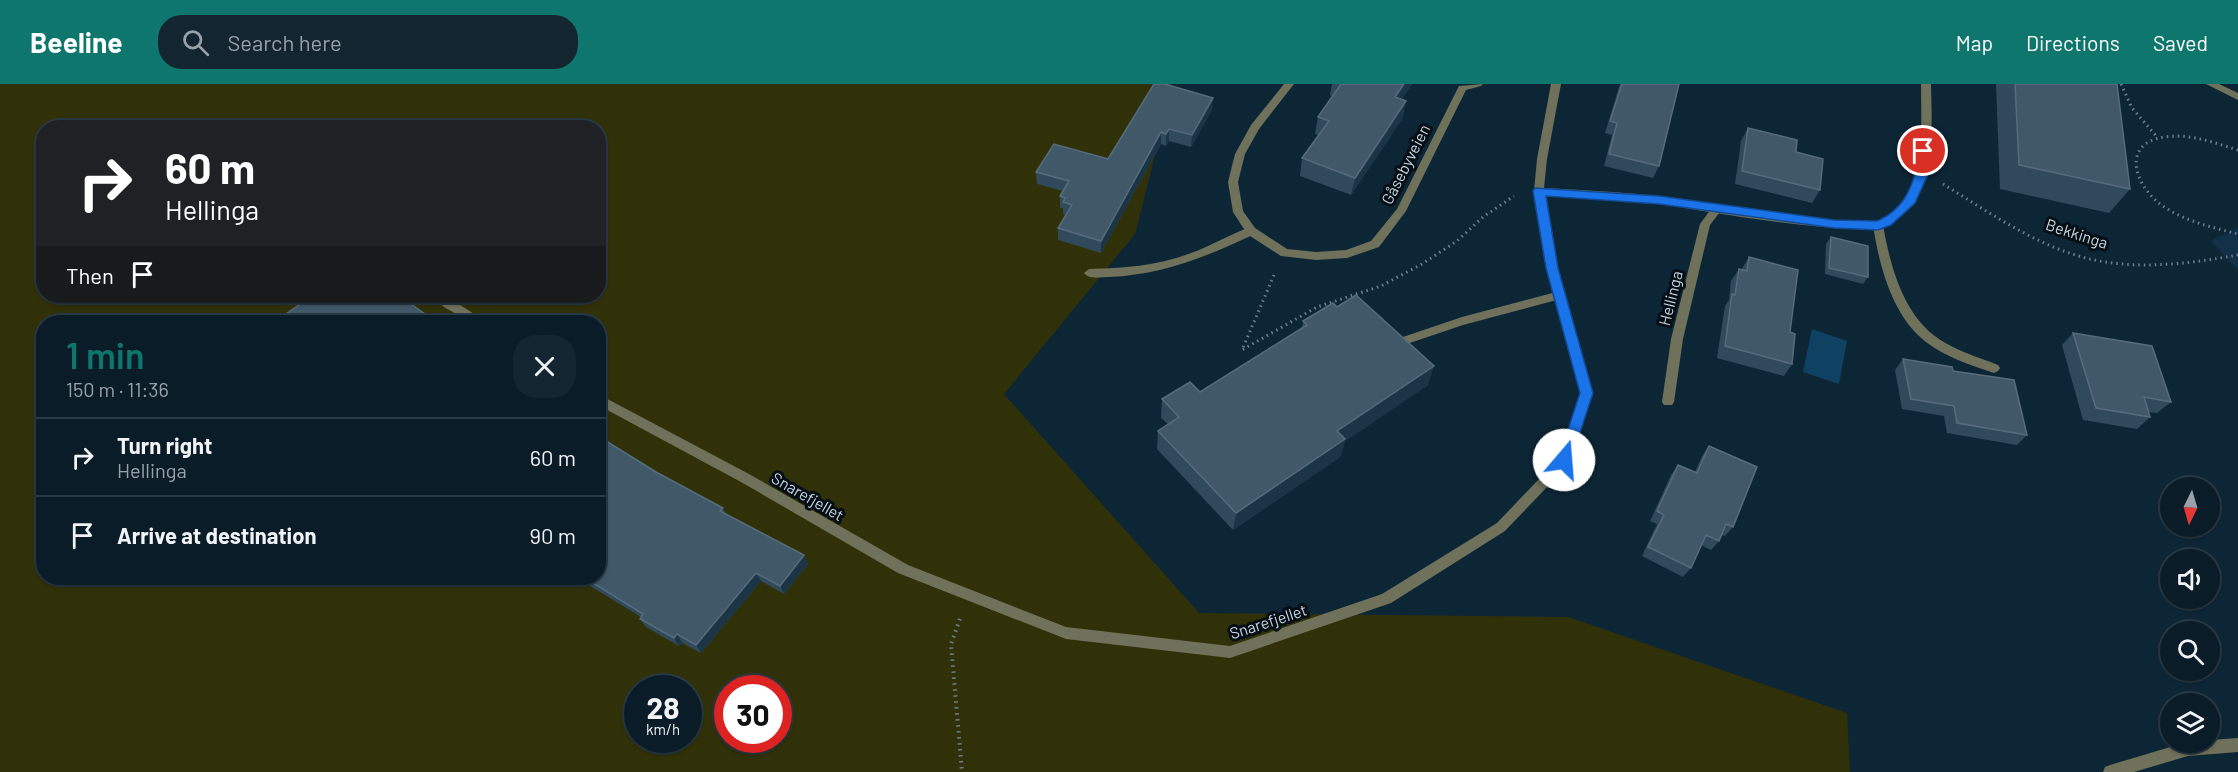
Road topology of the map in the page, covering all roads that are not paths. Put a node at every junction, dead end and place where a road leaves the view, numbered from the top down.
1 (1289, 84) edge
2 (1478, 84) edge
3 (1556, 84) edge
4 (1926, 84) edge
5 (2217, 85) edge
6 (2238, 97) edge
7 (1539, 191) junction
8 (1718, 207) junction
9 (1878, 225) junction
10 (1251, 231) junction
11 (1089, 273) dead end
12 (1560, 295) junction
13 (448, 304) edge
14 (466, 315) edge
15 (1404, 342) edge
16 (1995, 368) dead end
17 (1668, 402) dead end
18 (606, 403) edge
19 (2238, 745) edge
20 (2110, 772) edge

1 - 10 street, Gåsebyveien
2 - 10 street, Gåsebyveien
3 - 7 street, Snarefjellet
4 - 9 street
5 - 6 street
7 - 8 street
7 - 12 street, Snarefjellet
8 - 9 street
8 - 17 street, Hellinga
9 - 16 street
10 - 11 street
12 - 15 street
12 - 18 street, Snarefjellet
13 - 14 street
19 - 20 street

